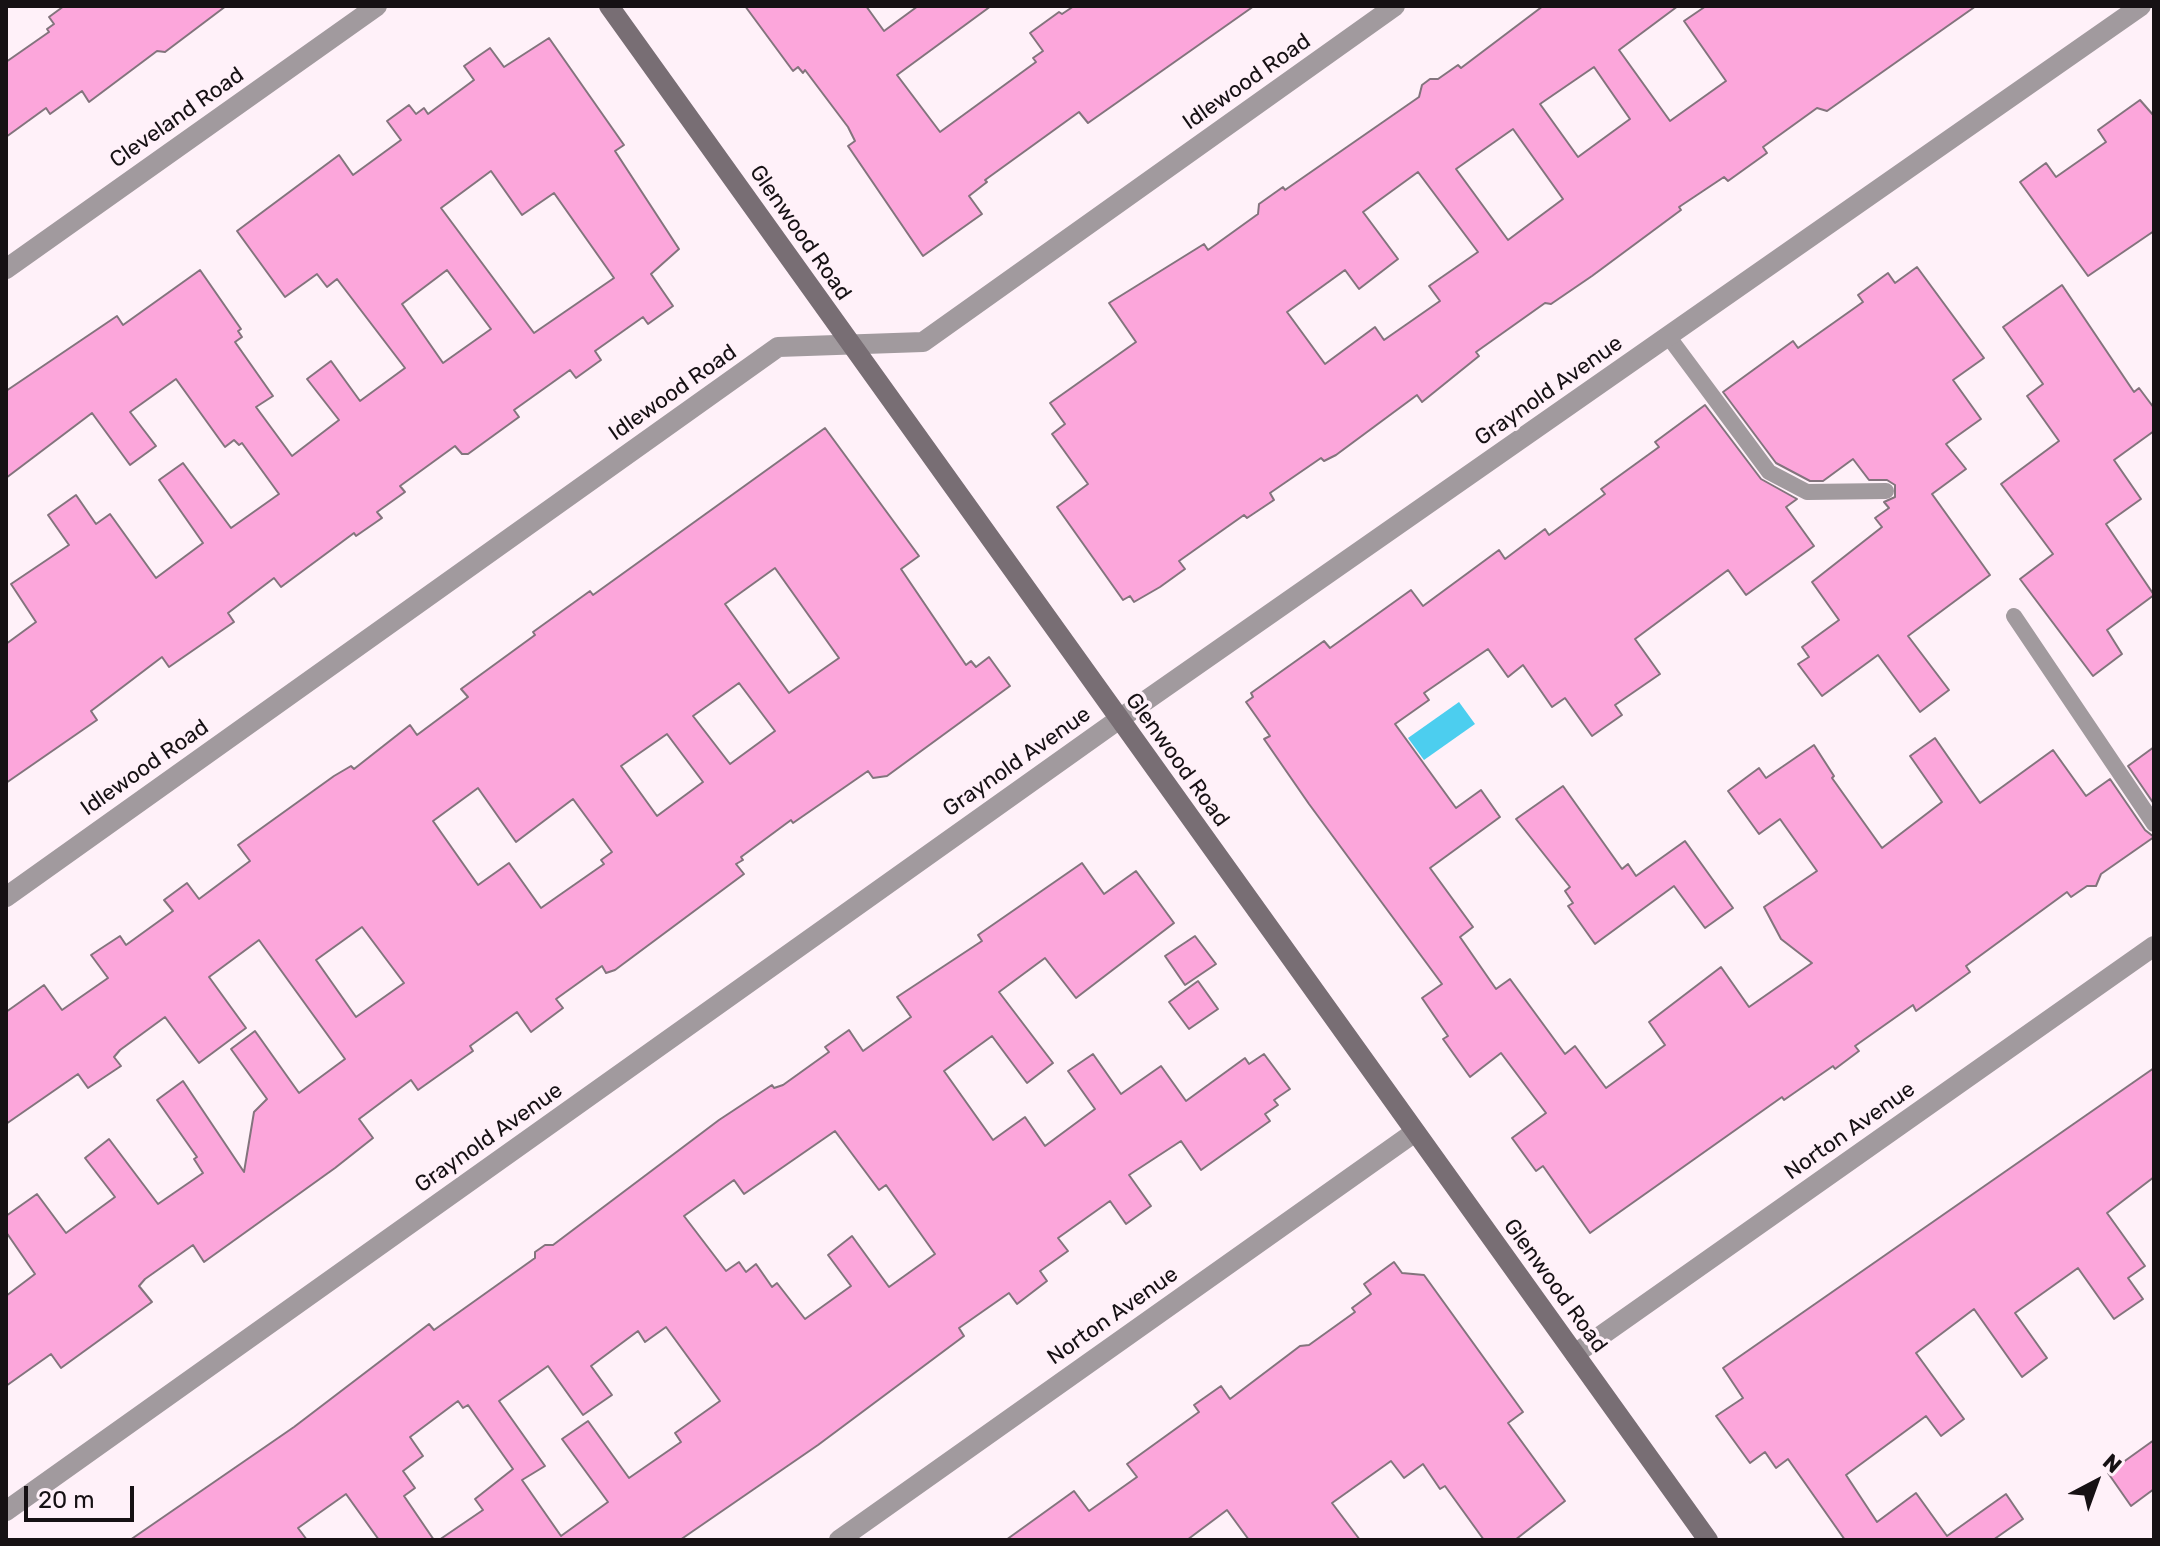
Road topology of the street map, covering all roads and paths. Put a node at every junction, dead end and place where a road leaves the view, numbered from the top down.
1 (377, 6) edge
2 (609, 6) edge
3 (1395, 6) edge
4 (2141, 6) edge
5 (6, 269) edge
6 (1668, 336) junction
7 (851, 346) junction
8 (1886, 491) dead end
9 (2014, 616) dead end
10 (1118, 720) junction
11 (2154, 824) edge
12 (6, 897) edge
13 (2154, 946) edge
14 (1415, 1132) junction
15 (1575, 1354) junction
16 (6, 1511) edge
17 (839, 1540) edge
18 (1708, 1540) edge

1 - 5 street, Cleveland Road
2 - 7 street, Glenwood Road
3 - 7 street, Idlewood Road
4 - 6 street, Graynold Avenue
6 - 8 lane
6 - 10 street, Graynold Avenue
7 - 10 street, Glenwood Road
7 - 12 street, Idlewood Road
9 - 11 lane
10 - 14 street, Glenwood Road
10 - 16 street, Graynold Avenue
13 - 15 street, Norton Avenue
14 - 15 street, Glenwood Road
14 - 17 street, Norton Avenue
15 - 18 street, Glenwood Road

